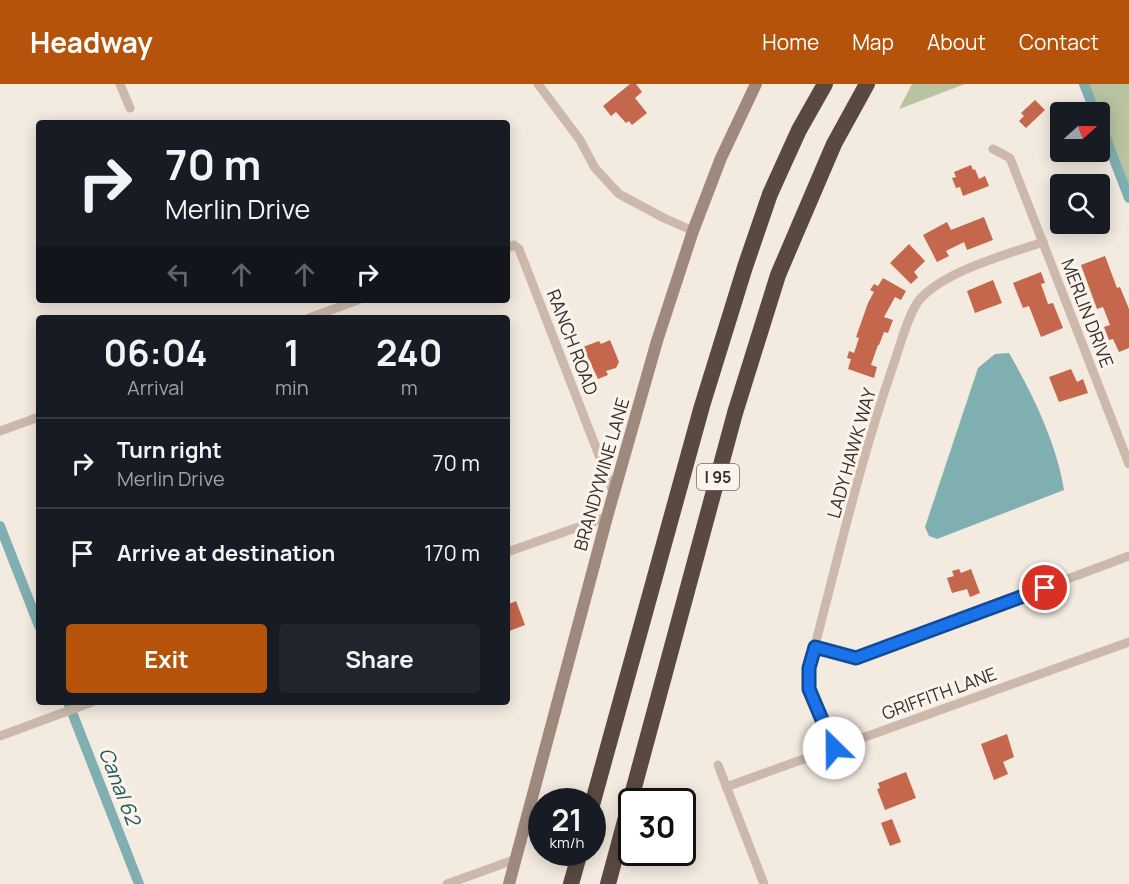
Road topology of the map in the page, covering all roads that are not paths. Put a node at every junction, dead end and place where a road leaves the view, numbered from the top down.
1 (120, 84) edge
2 (538, 84) edge
3 (756, 84) edge
4 (825, 84) edge
5 (867, 84) edge
6 (130, 108) dead end
7 (993, 149) dead end
8 (693, 231) junction
9 (1043, 242) junction
10 (510, 247) edge
11 (350, 303) edge
12 (317, 315) edge
13 (36, 418) edge
14 (0, 431) edge
15 (1129, 464) edge
16 (614, 494) junction
17 (607, 517) junction
18 (510, 551) edge
19 (1129, 556) edge
20 (1129, 642) edge
21 (815, 647) junction
22 (83, 705) edge
23 (0, 736) edge
24 (834, 748) junction
25 (718, 765) dead end
26 (726, 787) junction
27 (597, 788) edge
28 (516, 859) junction
29 (576, 866) edge
30 (447, 884) edge
31 (509, 884) edge
32 (571, 884) edge
33 (608, 884) edge
34 (764, 884) edge

1 - 6 street
2 - 8 street
3 - 8 street, BRANDYWINE LANE
4 - 27 highway, I 95
5 - 33 highway, I 95
7 - 9 street, MERLIN DRIVE
8 - 16 street, BRANDYWINE LANE
9 - 15 street, MERLIN DRIVE
9 - 21 street, LADY HAWK WAY
10 - 16 street, RANCH ROAD
11 - 12 street
13 - 14 street
16 - 17 street, BRANDYWINE LANE
17 - 18 street
17 - 28 street, BRANDYWINE LANE
19 - 21 street
20 - 24 street, GRIFFITH LANE
21 - 24 street, LADY HAWK WAY
22 - 23 street
24 - 26 street, GRIFFITH LANE
25 - 26 street
26 - 34 street
28 - 30 street
28 - 31 street, BRANDYWINE LANE
29 - 32 highway

